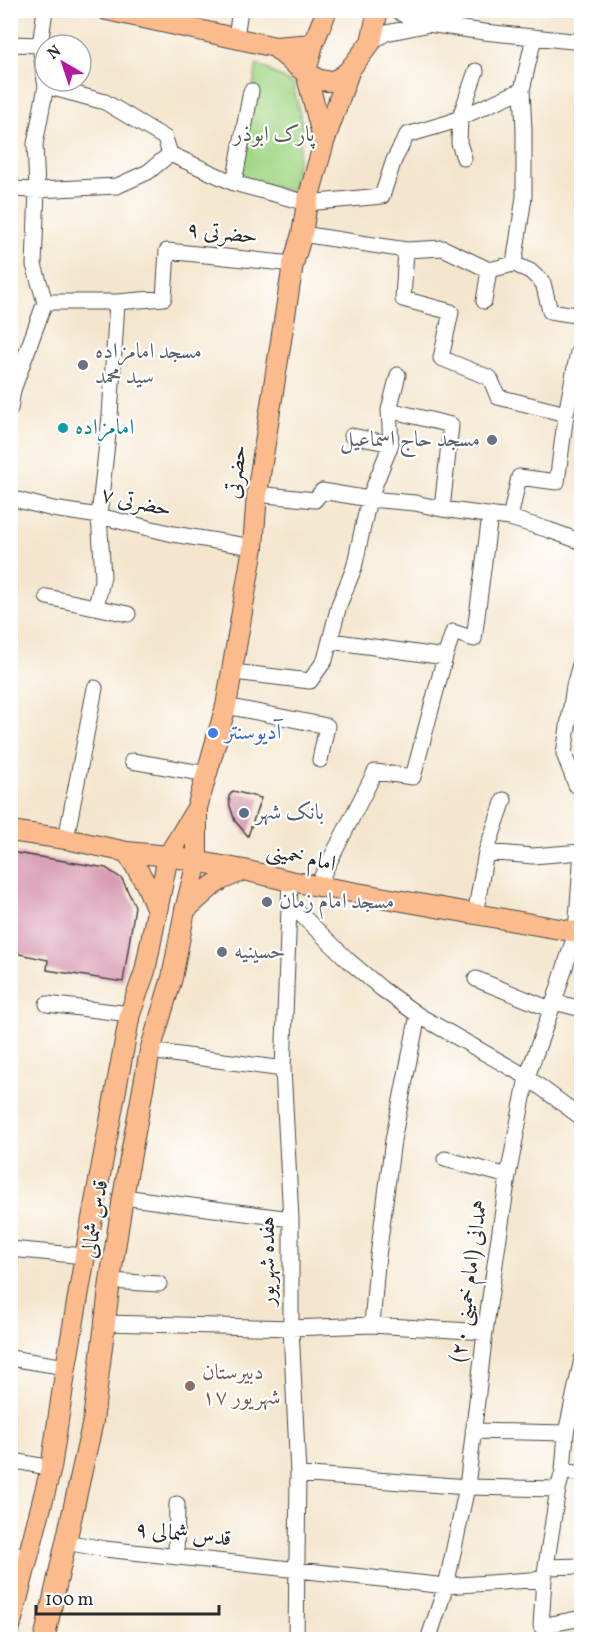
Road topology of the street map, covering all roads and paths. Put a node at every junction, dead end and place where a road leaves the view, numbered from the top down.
1 (45, 10) edge
2 (107, 10) edge
3 (240, 10) edge
4 (327, 10) edge
5 (378, 10) edge
6 (397, 10) edge
7 (428, 24) junction
8 (42, 33) edge
9 (236, 37) junction
10 (534, 37) junction
11 (371, 42) junction
12 (582, 42) edge
13 (10, 44) edge
14 (313, 44) junction
15 (33, 45) edge
16 (275, 47) junction
17 (350, 69) junction
18 (476, 71) dead end
19 (306, 73) junction
20 (522, 90) junction
21 (251, 91) dead end
22 (43, 93) edge
23 (77, 93) edge
24 (460, 117) junction
25 (324, 142) junction
26 (170, 154) junction
27 (464, 158) dead end
28 (234, 183) junction
29 (10, 189) edge
30 (37, 190) junction
31 (307, 203) junction
32 (302, 234) junction
33 (406, 250) junction
34 (293, 264) junction
35 (514, 264) junction
36 (489, 270) junction
37 (484, 301) dead end
38 (45, 302) junction
39 (117, 302) junction
40 (582, 316) edge
41 (580, 348) edge
42 (398, 375) dead end
43 (10, 409) edge
44 (389, 410) junction
45 (566, 414) junction
46 (352, 436) dead end
47 (391, 444) junction
48 (257, 494) junction
49 (10, 498) edge
50 (369, 499) junction
51 (442, 508) junction
52 (490, 515) junction
53 (99, 516) junction
54 (510, 518) junction
55 (582, 542) edge
56 (253, 547) junction
57 (47, 597) dead end
58 (96, 607) junction
59 (128, 614) dead end
60 (331, 641) junction
61 (445, 657) junction
62 (582, 657) edge
63 (232, 672) junction
64 (95, 688) dead end
65 (226, 706) junction
66 (320, 760) dead end
67 (132, 762) dead end
68 (207, 774) junction
69 (582, 786) edge
70 (504, 800) dead end
71 (197, 808) junction
72 (10, 831) edge
73 (66, 839) junction
74 (581, 851) edge
75 (127, 852) junction
76 (486, 852) junction
77 (168, 856) junction
78 (198, 862) junction
79 (244, 870) junction
80 (290, 881) junction
81 (317, 886) junction
82 (289, 903) junction
83 (157, 910) junction
84 (185, 910) junction
85 (475, 915) junction
86 (579, 933) edge
87 (476, 979) dead end
88 (47, 1004) dead end
89 (552, 1006) junction
90 (582, 1009) edge
91 (130, 1014) junction
92 (418, 1015) junction
93 (150, 1051) junction
94 (283, 1069) junction
95 (527, 1077) junction
96 (582, 1118) edge
97 (445, 1159) dead end
98 (507, 1176) junction
99 (123, 1197) junction
100 (291, 1219) junction
101 (10, 1249) edge
102 (85, 1256) junction
103 (111, 1281) junction
104 (159, 1284) dead end
105 (106, 1323) junction
106 (372, 1325) junction
107 (291, 1328) junction
108 (485, 1332) junction
109 (10, 1358) edge
110 (582, 1359) edge
111 (66, 1367) junction
112 (572, 1426) edge
113 (473, 1431) junction
114 (10, 1460) edge
115 (51, 1468) junction
116 (563, 1471) junction
117 (298, 1474) junction
118 (582, 1474) edge
119 (467, 1487) junction
120 (558, 1489) junction
121 (177, 1504) dead end
122 (65, 1542) junction
123 (19, 1556) edge
124 (176, 1557) junction
125 (582, 1566) edge
126 (297, 1569) junction
127 (545, 1573) junction
128 (446, 1586) junction
129 (582, 1618) edge
130 (10, 1627) edge
131 (44, 1640) edge
132 (296, 1640) edge
133 (428, 1640) edge

1 - 8 street
2 - 9 main road
3 - 9 street
4 - 14 main road
5 - 11 main road, حضرتی
6 - 7 street
7 - 10 street
7 - 11 street
9 - 16 main road
10 - 12 street
10 - 20 street
11 - 17 main road, حضرتی
13 - 15 street
14 - 16 main road
14 - 19 main road
16 - 19 main road
17 - 19 main road
17 - 25 main road, حضرتی
18 - 24 street
19 - 25 main road
20 - 24 street
20 - 35 street
21 - 28 street
22 - 30 street
23 - 26 street
24 - 27 street
24 - 31 street
25 - 31 main road, حضرتی
26 - 28 street
26 - 30 street
28 - 31 street
29 - 30 street
30 - 38 street
31 - 32 main road, حضرتی
32 - 33 street
32 - 34 main road, حضرتی
33 - 36 street
33 - 45 street
34 - 39 street, حضرتی ۹
34 - 48 main road, حضرتی
35 - 36 street
35 - 40 street
36 - 37 street
38 - 39 street, حضرتی ۹
38 - 43 street
39 - 53 street
41 - 45 street
42 - 44 street
44 - 47 street
44 - 51 street
45 - 54 street
46 - 47 street
47 - 50 street
48 - 50 street
48 - 56 main road, حضرتی
49 - 53 street, حضرتی ۷
50 - 51 street
50 - 60 street
51 - 52 street
52 - 54 street
52 - 61 street
53 - 56 street, حضرتی ۷
53 - 58 street
54 - 55 street
56 - 63 main road, حضرتی
57 - 58 street
58 - 59 street
60 - 61 street
60 - 63 street
61 - 81 street
62 - 69 street
63 - 65 main road, حضرتی
64 - 73 street
65 - 66 street
65 - 68 main road, حضرتی
67 - 68 street
68 - 71 main road, حضرتی
70 - 76 street
71 - 77 main road, قدس شمالی
71 - 78 main road, قدس شمالی
72 - 73 main road, امام خمینی
73 - 75 main road, امام خمینی
74 - 76 street
74 - 86 street, همدانی (امام خمینی ۲۰)
75 - 77 main road, امام خمینی
75 - 83 main road
76 - 85 street
77 - 78 main road, امام خمینی
77 - 83 main road, قدس شمالی
78 - 79 main road, امام خمینی
78 - 84 main road, قدس شمالی
79 - 80 main road, امام خمینی
79 - 84 main road
80 - 81 main road, امام خمینی
80 - 82 street, هفده شهریور
81 - 85 main road, امام خمینی
82 - 92 street
82 - 94 street, هفده شهریور
83 - 91 main road, قدس شمالی
84 - 93 main road, قدس شمالی
85 - 86 main road, امام خمینی
86 - 89 street, همدانی (امام خمینی ۲۰)
87 - 89 street
88 - 91 street
89 - 90 street
89 - 95 street, همدانی (امام خمینی ۲۰)
91 - 102 main road, قدس شمالی
92 - 95 street
92 - 106 street
93 - 94 street
93 - 99 main road, قدس شمالی
94 - 100 street, هفده شهریور
95 - 96 street
95 - 98 street, همدانی (امام خمینی ۲۰)
97 - 98 street
98 - 108 street, همدانی (امام خمینی ۲۰)
99 - 100 street
99 - 103 main road, قدس شمالی
100 - 107 street, هفده شهریور
101 - 102 street
102 - 111 main road, قدس شمالی
103 - 104 street
103 - 105 main road, قدس شمالی
105 - 107 street
105 - 122 main road, قدس شمالی
106 - 107 street
106 - 108 street
107 - 117 street, هفده شهریور
108 - 113 street, همدانی (امام خمینی ۲۰)
109 - 111 street
110 - 112 street
111 - 115 main road, قدس شمالی
112 - 113 street
112 - 116 street
113 - 119 street, همدانی (امام خمینی ۲۰)
114 - 115 street
115 - 123 main road, قدس شمالی
116 - 118 street
116 - 120 street
117 - 119 street
117 - 126 street, هفده شهریور
119 - 120 street
119 - 128 street, همدانی (امام خمینی ۲۰)
120 - 127 street
121 - 124 street
122 - 124 street, قدس شمالی ۹
122 - 131 main road, قدس شمالی
123 - 130 main road, قدس شمالی
124 - 126 street, قدس شمالی ۹
125 - 127 street, قدس شمالی ۹
126 - 128 street, قدس شمالی ۹
126 - 132 street, هفده شهریور
127 - 128 street, قدس شمالی ۹
127 - 129 street
128 - 133 street, همدانی (امام خمینی ۲۰)

